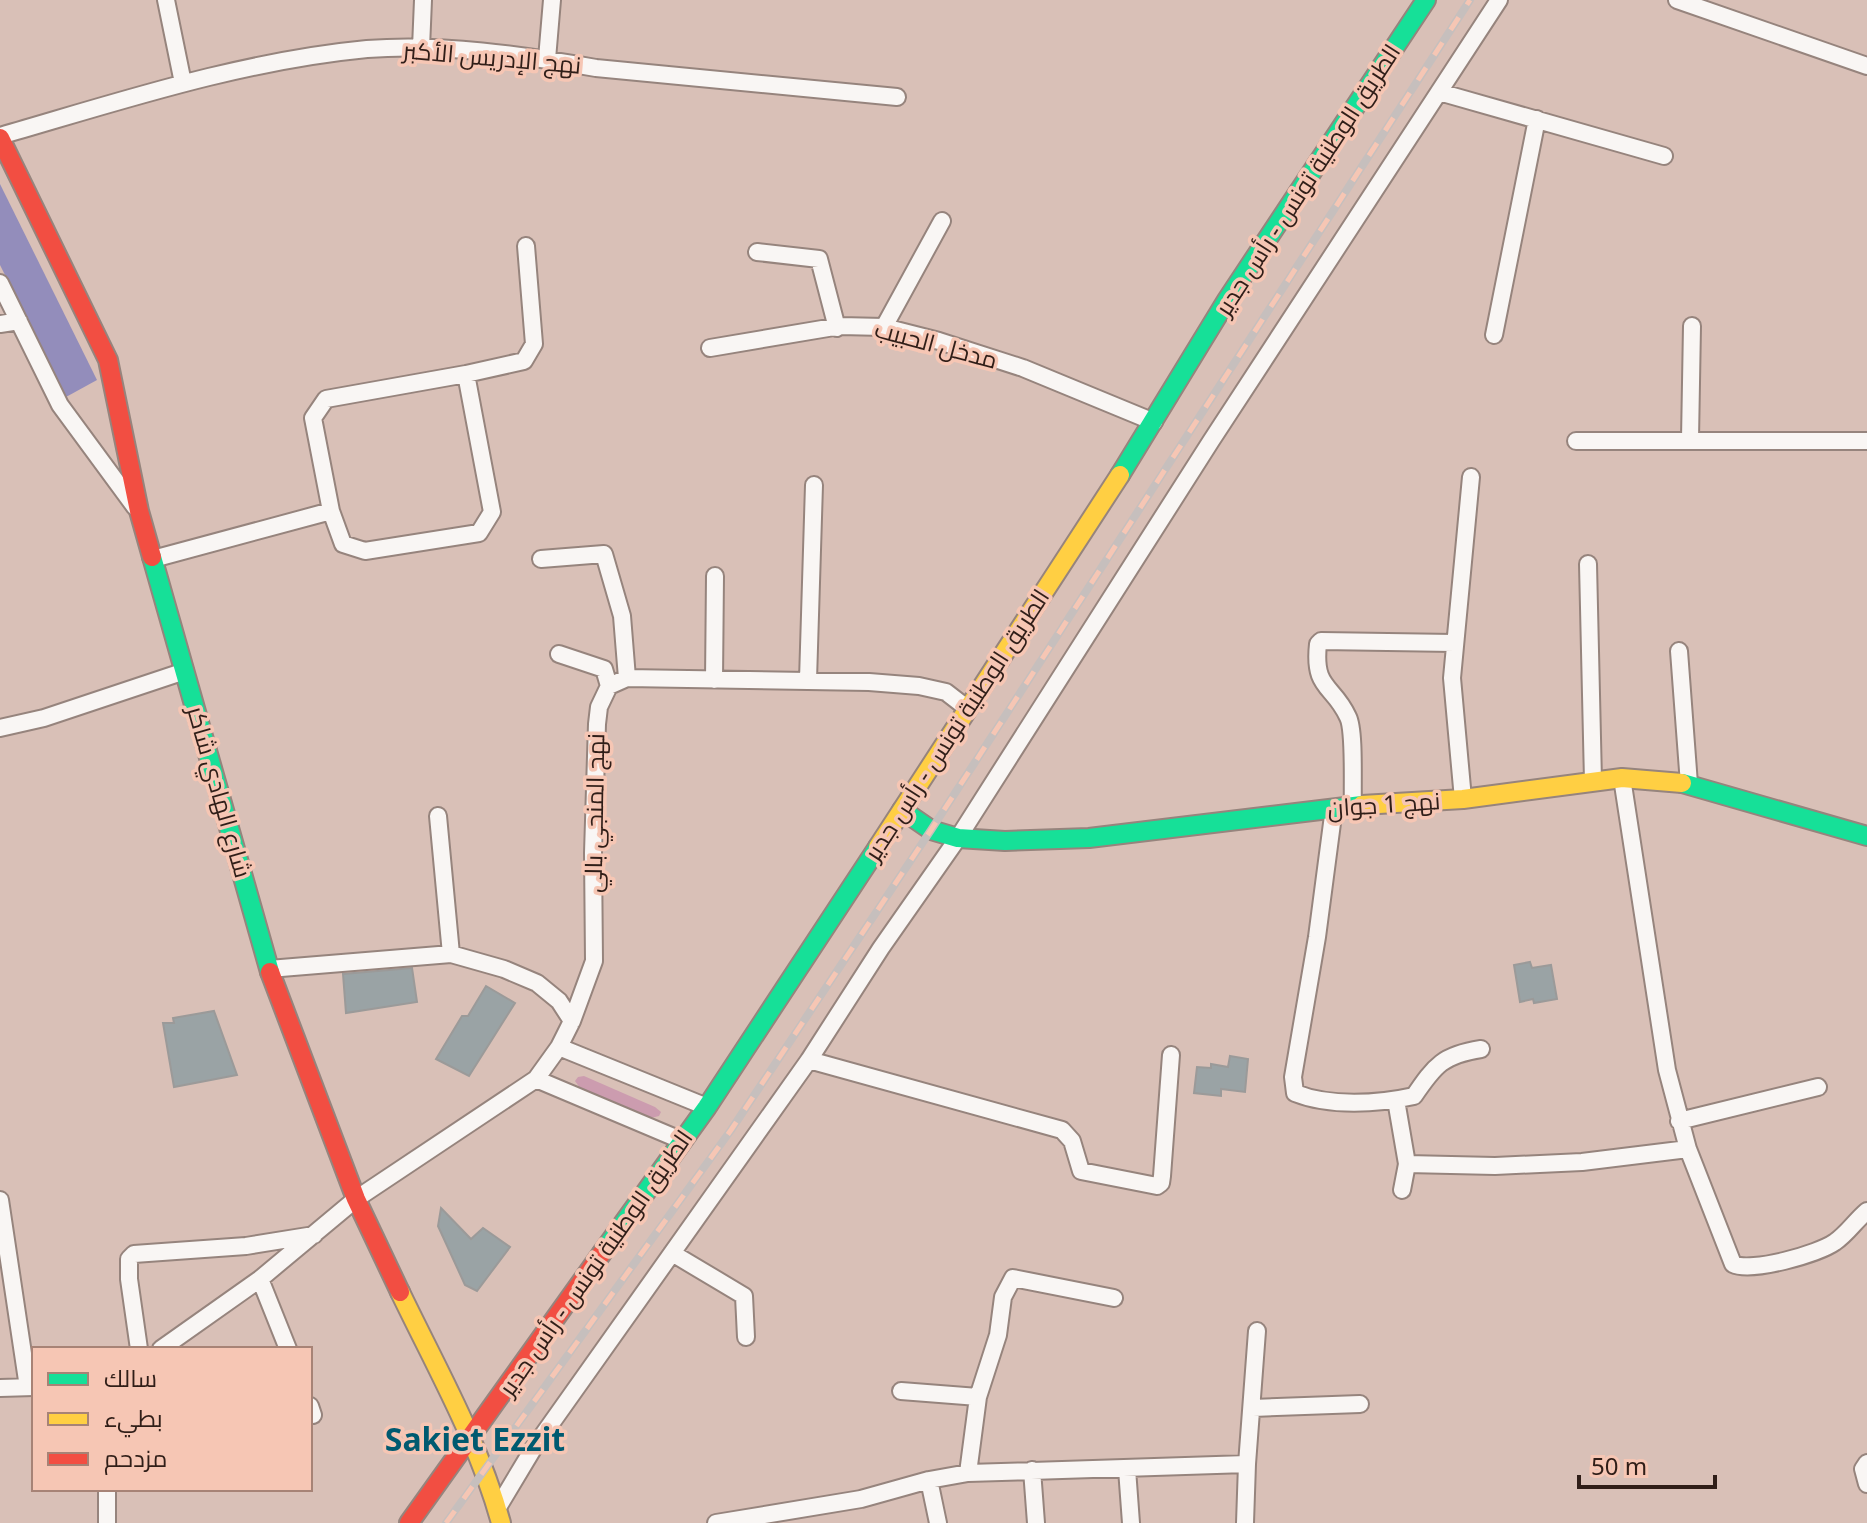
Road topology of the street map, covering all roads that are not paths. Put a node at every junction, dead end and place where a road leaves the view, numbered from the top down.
1 (166, 0) edge
2 (423, 0) edge
3 (552, 0) edge
4 (1426, 0) edge
5 (1499, 0) edge
6 (1677, 0) edge
7 (1712, 7) edge
8 (421, 48) junction
9 (547, 59) junction
10 (1867, 66) edge
11 (183, 83) junction
12 (1439, 92) junction
13 (897, 97) dead end
14 (1537, 119) junction
15 (0, 137) edge
16 (1664, 156) dead end
17 (942, 221) dead end
18 (526, 246) dead end
19 (757, 252) dead end
20 (0, 283) edge
21 (19, 321) junction
22 (0, 324) edge
23 (1692, 326) dead end
24 (884, 327) junction
25 (837, 328) junction
26 (1494, 335) dead end
27 (710, 348) dead end
28 (466, 374) junction
29 (1154, 422) junction
30 (1690, 439) junction
31 (1576, 441) dead end
32 (1867, 441) edge
33 (1471, 477) dead end
34 (814, 485) dead end
35 (139, 511) junction
36 (331, 511) junction
37 (153, 559) junction
38 (541, 559) dead end
39 (1588, 564) dead end
40 (715, 576) dead end
41 (1454, 643) junction
42 (1679, 651) dead end
43 (559, 654) dead end
44 (185, 671) junction
45 (627, 678) junction
46 (714, 680) junction
47 (808, 680) junction
48 (609, 686) junction
49 (968, 709) junction
50 (0, 728) edge
51 (1622, 778) junction
52 (1593, 781) junction
53 (1689, 784) junction
54 (1463, 799) junction
55 (1344, 806) junction
56 (902, 810) junction
57 (438, 816) dead end
58 (1867, 836) edge
59 (958, 838) junction
60 (451, 954) junction
61 (269, 969) junction
62 (572, 1021) junction
63 (559, 1047) junction
64 (1481, 1049) dead end
65 (1171, 1055) dead end
66 (809, 1060) junction
67 (536, 1079) junction
68 (1818, 1087) dead end
69 (1396, 1100) junction
70 (707, 1107) junction
71 (1679, 1121) junction
72 (683, 1141) junction
73 (1688, 1149) junction
74 (1407, 1164) junction
75 (1402, 1190) dead end
76 (356, 1199) junction
77 (0, 1200) edge
78 (1867, 1211) edge
79 (316, 1235) junction
80 (672, 1253) junction
81 (260, 1279) junction
82 (1114, 1298) dead end
83 (1257, 1331) dead end
84 (746, 1337) dead end
85 (139, 1347) edge
86 (164, 1347) edge
87 (287, 1347) edge
88 (31, 1387) edge
89 (0, 1388) edge
90 (901, 1391) dead end
91 (978, 1397) junction
92 (1360, 1404) dead end
93 (1253, 1408) junction
94 (470, 1438) junction
95 (1867, 1463) edge
96 (1247, 1464) junction
97 (1127, 1469) junction
98 (1032, 1470) junction
99 (968, 1473) junction
100 (929, 1480) junction
101 (1867, 1484) edge
102 (107, 1491) edge
103 (499, 1516) edge
104 (782, 1517) edge
105 (107, 1523) edge
106 (409, 1523) edge
107 (716, 1523) edge
108 (938, 1523) edge
109 (1036, 1523) edge
110 (1131, 1523) edge
111 (1245, 1523) edge

1 - 11 street
2 - 8 street
3 - 9 street
4 - 29 main road, الطريق الوطنية تونس - رأس جدير
5 - 12 street
6 - 7 street
7 - 10 street
8 - 9 street, نهج الإدريس الأكبر
8 - 11 street, نهج الإدريس الأكبر
9 - 13 street, نهج الإدريس الأكبر
11 - 15 street, نهج الإدريس الأكبر
12 - 14 street
12 - 59 street
14 - 16 street
14 - 26 street
15 - 35 main road, شارع الهادي شاكر
17 - 24 street
18 - 28 street
19 - 25 street
20 - 21 street
21 - 22 street
21 - 35 street
23 - 30 street
24 - 25 street, مدخل الحبيب
24 - 29 street, مدخل الحبيب
25 - 27 street, مدخل الحبيب
28 - 36 street
28 - 36 street
29 - 49 main road, الطريق الوطنية تونس - رأس جدير
30 - 31 street
30 - 32 street
33 - 41 street
34 - 47 street
35 - 37 main road, شارع الهادي شاكر
36 - 37 street
37 - 44 main road, شارع الهادي شاكر
38 - 45 street
39 - 52 street
40 - 46 street
41 - 54 street
41 - 55 street
42 - 53 street
43 - 48 street
44 - 50 street
44 - 61 main road, شارع الهادي شاكر
45 - 46 street
45 - 48 street
46 - 47 street
47 - 49 street
48 - 62 street, نهج المنجي بالي
49 - 56 main road, الطريق الوطنية تونس - رأس جدير
51 - 52 main road, نهج 1 جوان
51 - 53 main road, نهج 1 جوان
51 - 71 street
52 - 54 main road, نهج 1 جوان
53 - 58 main road, نهج 1 جوان
54 - 55 main road, نهج 1 جوان
55 - 59 main road, نهج 1 جوان
55 - 69 street
56 - 59 main road, نهج 1 جوان
56 - 70 main road, الطريق الوطنية تونس - رأس جدير
57 - 60 street
59 - 66 street
60 - 61 street
60 - 62 street
61 - 76 main road, شارع الهادي شاكر
62 - 63 street, نهج المنجي بالي
63 - 67 street, نهج المنجي بالي
63 - 70 street
64 - 69 street
65 - 66 street
66 - 80 street
67 - 72 street
67 - 76 street, نهج المنجي بالي
68 - 71 street
69 - 74 street
70 - 72 main road, الطريق الوطنية تونس - رأس جدير
71 - 73 street
72 - 94 main road, الطريق الوطنية تونس - رأس جدير
73 - 74 street
73 - 78 street
74 - 75 street
76 - 79 street, نهج المنجي بالي
76 - 94 main road, شارع الهادي شاكر
77 - 88 street
79 - 81 street, نهج المنجي بالي
79 - 85 street
80 - 84 street
80 - 103 street
81 - 86 street, نهج المنجي بالي
81 - 87 street
82 - 91 street
83 - 93 street
88 - 89 street
90 - 91 street
91 - 99 street
92 - 93 street
93 - 96 street
94 - 103 main road, شارع الهادي شاكر
94 - 106 main road, الطريق الوطنية تونس - رأس جدير
95 - 101 street
96 - 97 street
96 - 111 street
97 - 98 street
97 - 110 street
98 - 99 street
98 - 109 street
99 - 100 street
100 - 104 street
100 - 108 street
102 - 105 street
104 - 107 street

